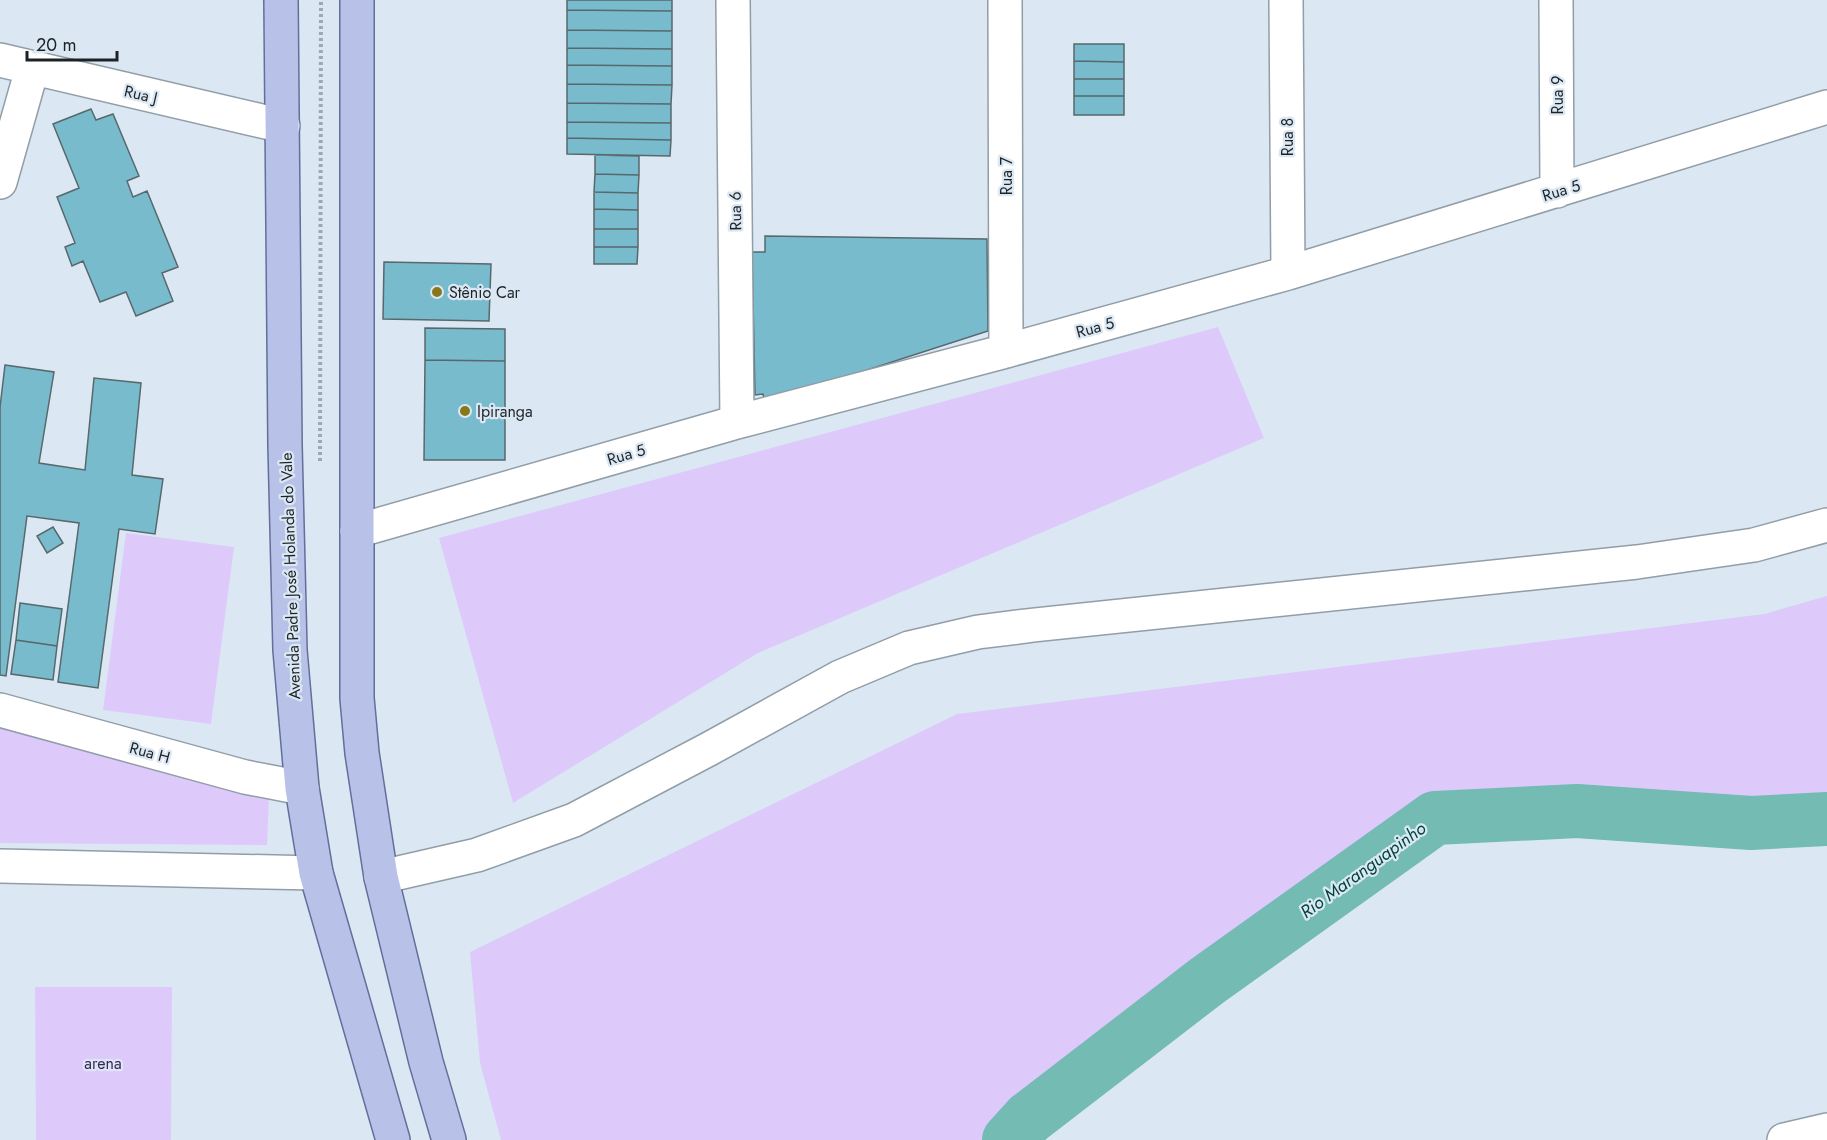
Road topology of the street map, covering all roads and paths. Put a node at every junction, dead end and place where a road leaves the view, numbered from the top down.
1 (281, 0) edge
2 (357, 0) edge
3 (733, 0) edge
4 (1005, 0) edge
5 (1286, 0) edge
6 (1556, 0) edge
7 (0, 60) edge
8 (32, 69) junction
9 (1827, 106) edge
10 (283, 126) junction
11 (0, 182) edge
12 (1557, 191) junction
13 (1288, 273) junction
14 (1006, 351) junction
15 (737, 422) junction
16 (1827, 525) edge
17 (357, 531) junction
18 (0, 710) edge
19 (302, 788) junction
20 (0, 866) edge
21 (316, 873) junction
22 (381, 877) junction
23 (1827, 1130) edge
24 (393, 1140) edge
25 (449, 1140) edge
26 (1784, 1140) edge

1 - 10 main road, Avenida Padre José Holanda do Vale
2 - 17 main road
3 - 15 street, Rua 6
4 - 14 street, Rua 7
5 - 13 street, Rua 8
6 - 12 street, Rua 9
7 - 8 street, Rua J
8 - 10 street, Rua J
8 - 11 street
9 - 12 street, Rua 5
10 - 19 main road, Avenida Padre José Holanda do Vale
12 - 13 street, Rua 5
13 - 14 street, Rua 5
14 - 15 street, Rua 5
15 - 17 street, Rua 5
16 - 22 street
17 - 22 main road
18 - 19 street, Rua H
19 - 21 main road, Avenida Padre José Holanda do Vale
20 - 21 street
21 - 24 main road, Avenida Padre José Holanda do Vale
22 - 25 main road
23 - 26 street

